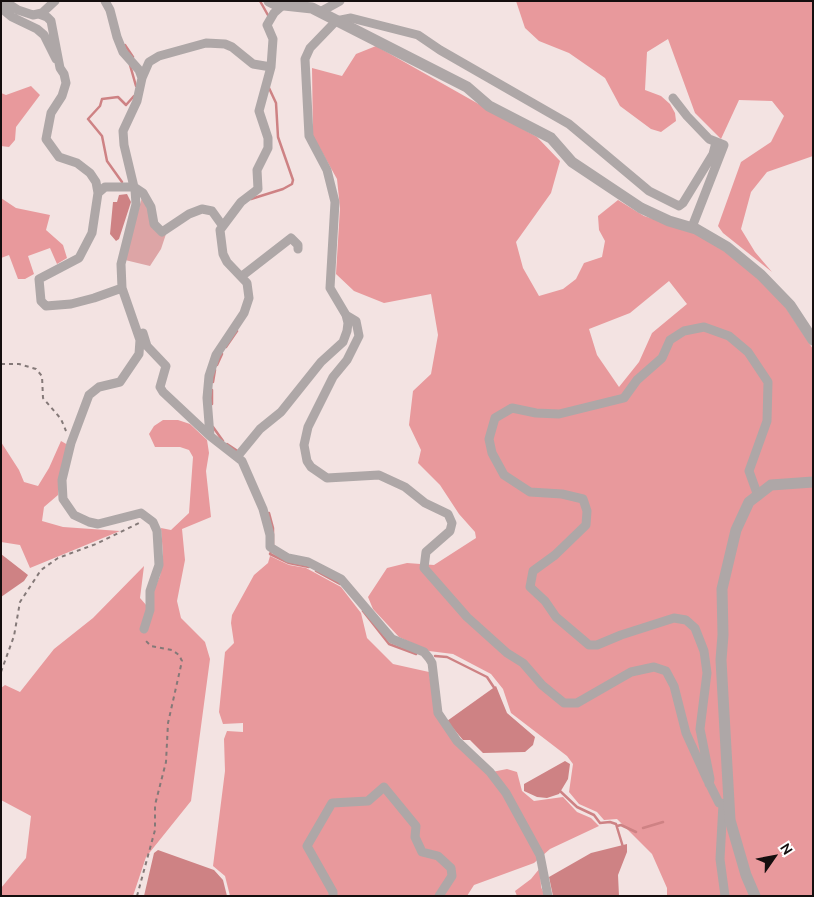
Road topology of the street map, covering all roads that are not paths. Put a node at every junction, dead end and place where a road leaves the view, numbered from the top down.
1 (4, 1) edge
2 (55, 1) edge
3 (105, 1) edge
4 (269, 1) edge
5 (340, 1) edge
6 (282, 6) junction
7 (1, 7) edge
8 (320, 12) junction
9 (36, 14) junction
10 (336, 21) junction
11 (271, 67) junction
12 (60, 68) junction
13 (142, 78) junction
14 (673, 98) dead end
15 (716, 142) junction
16 (134, 187) junction
17 (98, 193) junction
18 (222, 225) junction
19 (692, 227) junction
20 (298, 250) dead end
21 (243, 275) junction
22 (122, 288) junction
23 (346, 315) junction
24 (133, 322) junction
25 (813, 340) edge
26 (210, 436) junction
27 (239, 454) junction
28 (813, 482) edge
29 (758, 496) junction
30 (144, 629) road end
31 (710, 784) junction
32 (726, 804) junction
33 (333, 896) edge
34 (439, 896) edge
35 (548, 896) edge
36 (725, 896) edge
37 (755, 896) edge

1 - 9 street
2 - 9 street
3 - 13 street
4 - 6 street
5 - 8 street
6 - 8 street
6 - 11 street
7 - 9 street
7 - 12 street
8 - 10 street
9 - 12 street
10 - 15 street
10 - 19 street
10 - 23 street
11 - 13 street
11 - 18 street
12 - 17 street
13 - 16 street
14 - 15 street
15 - 19 street
16 - 17 street
16 - 18 street
16 - 22 street
17 - 22 street
18 - 21 street
19 - 25 street
20 - 21 street
21 - 26 street
22 - 24 street
23 - 27 street
23 - 31 street
24 - 26 street
24 - 30 street
26 - 27 street
27 - 35 street
28 - 29 street
29 - 31 street
29 - 32 street
31 - 32 street
32 - 36 street
32 - 37 street
33 - 34 street

